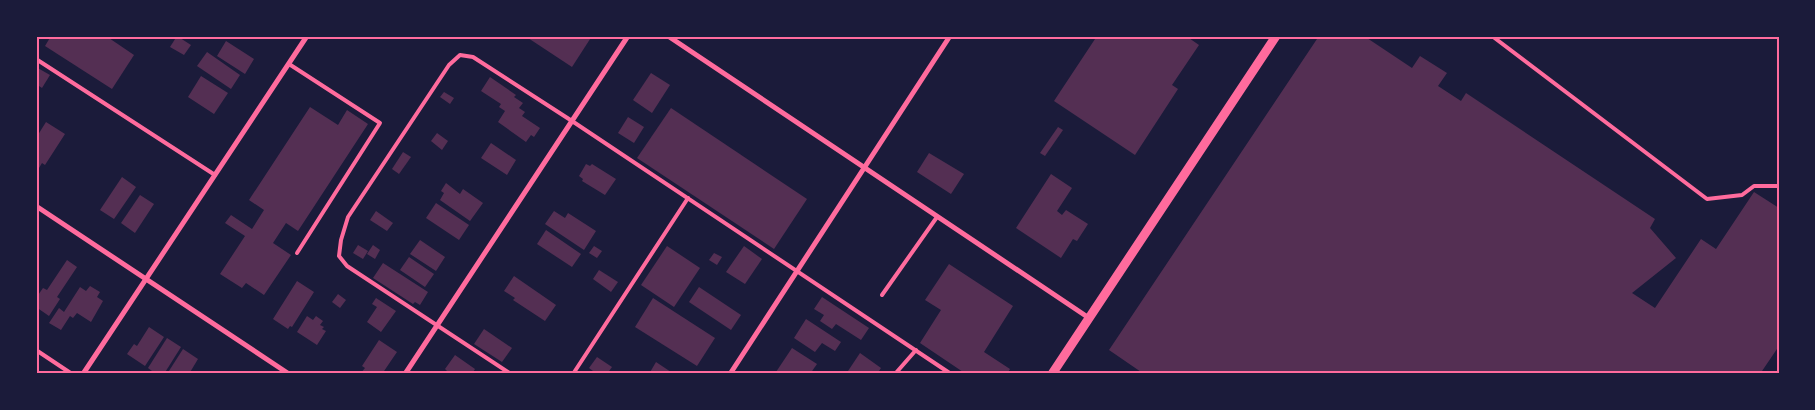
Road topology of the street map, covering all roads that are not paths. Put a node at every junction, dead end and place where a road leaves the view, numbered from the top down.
1 (307, 36) edge
2 (628, 36) edge
3 (668, 36) edge
4 (950, 36) edge
5 (1276, 36) edge
6 (1492, 36) edge
7 (36, 58) edge
8 (289, 64) junction
9 (572, 121) junction
10 (864, 168) junction
11 (215, 175) junction
12 (1779, 186) edge
13 (688, 198) junction
14 (36, 206) edge
15 (937, 216) junction
16 (297, 252) dead end
17 (797, 270) junction
18 (146, 279) junction
19 (882, 295) dead end
20 (1089, 318) junction
21 (437, 325) junction
22 (36, 350) edge
23 (916, 350) junction
24 (1053, 373) edge
25 (72, 374) edge
26 (83, 374) edge
27 (289, 374) edge
28 (405, 374) edge
29 (512, 374) edge
30 (573, 374) edge
31 (730, 374) edge
32 (895, 374) edge
33 (951, 374) edge

1 - 8 street
2 - 9 street
3 - 10 street
4 - 10 street
5 - 20 street
6 - 12 lane
7 - 11 lane
8 - 11 street
8 - 16 lane
9 - 13 lane
9 - 21 street
9 - 21 lane
10 - 15 street
10 - 17 street
11 - 18 street
13 - 17 lane
13 - 30 lane
14 - 18 street
15 - 19 lane
15 - 20 street
17 - 23 lane
17 - 31 street
18 - 26 street
18 - 27 street
20 - 24 street
21 - 28 street
21 - 29 lane
22 - 25 lane
23 - 32 lane
23 - 33 lane

